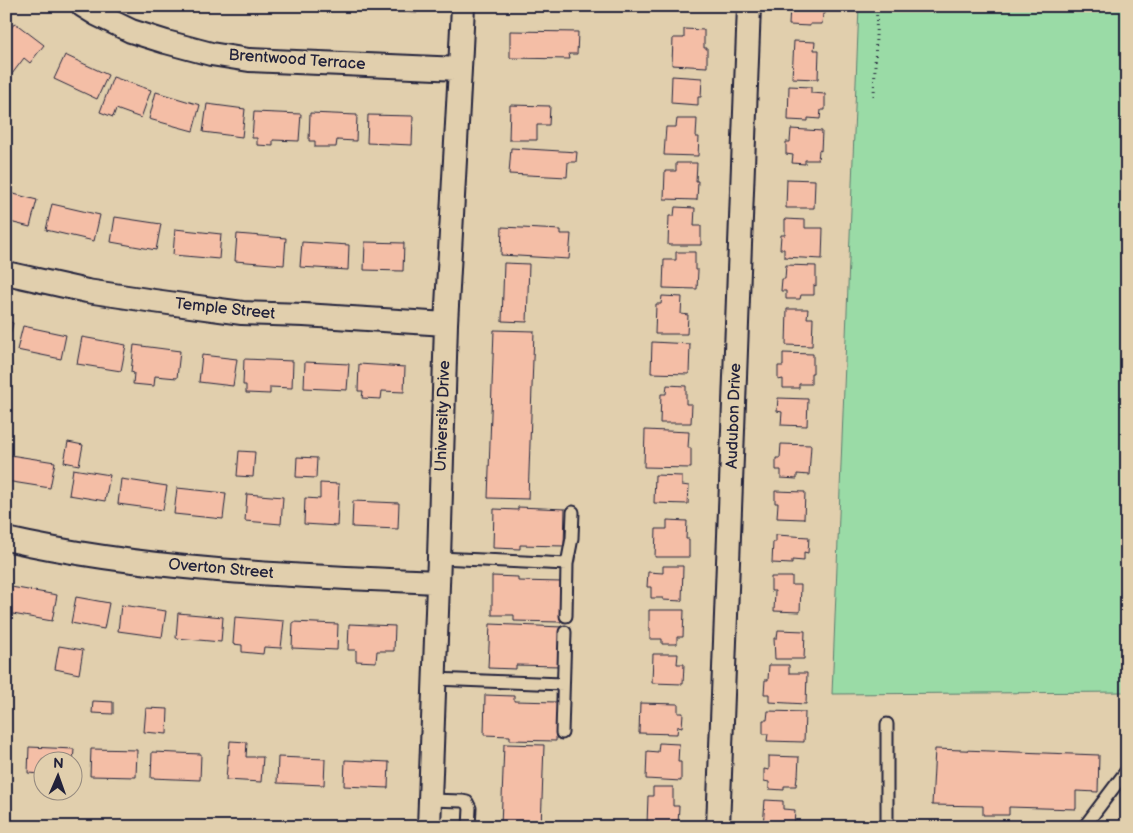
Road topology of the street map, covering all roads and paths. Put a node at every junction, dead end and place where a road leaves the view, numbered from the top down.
1 (83, 6) edge
2 (462, 6) edge
3 (749, 6) edge
4 (877, 6) edge
5 (460, 69) junction
6 (874, 96) dead end
7 (6, 273) edge
8 (446, 324) junction
9 (573, 512) dead end
10 (6, 539) edge
11 (439, 558) junction
12 (567, 564) junction
13 (438, 582) junction
14 (566, 616) dead end
15 (565, 632) dead end
16 (434, 680) junction
17 (563, 684) junction
18 (887, 724) dead end
19 (562, 733) dead end
20 (1127, 770) edge
21 (430, 800) junction
22 (429, 827) edge
23 (469, 827) edge
24 (718, 827) edge
25 (887, 827) edge
26 (1084, 827) edge

1 - 5 street, Brentwood Terrace
2 - 5 street, University Drive
3 - 24 street, Audubon Drive
4 - 6 path
5 - 8 street, University Drive
7 - 8 street, Temple Street
8 - 11 street, University Drive
9 - 12 lane
10 - 13 street, Overton Street
11 - 12 lane
11 - 13 street, University Drive
12 - 14 lane
13 - 16 street, University Drive
15 - 17 lane
16 - 17 lane
16 - 21 street, University Drive
17 - 19 lane
18 - 25 lane
20 - 26 lane
21 - 22 street, University Drive
21 - 23 lane

